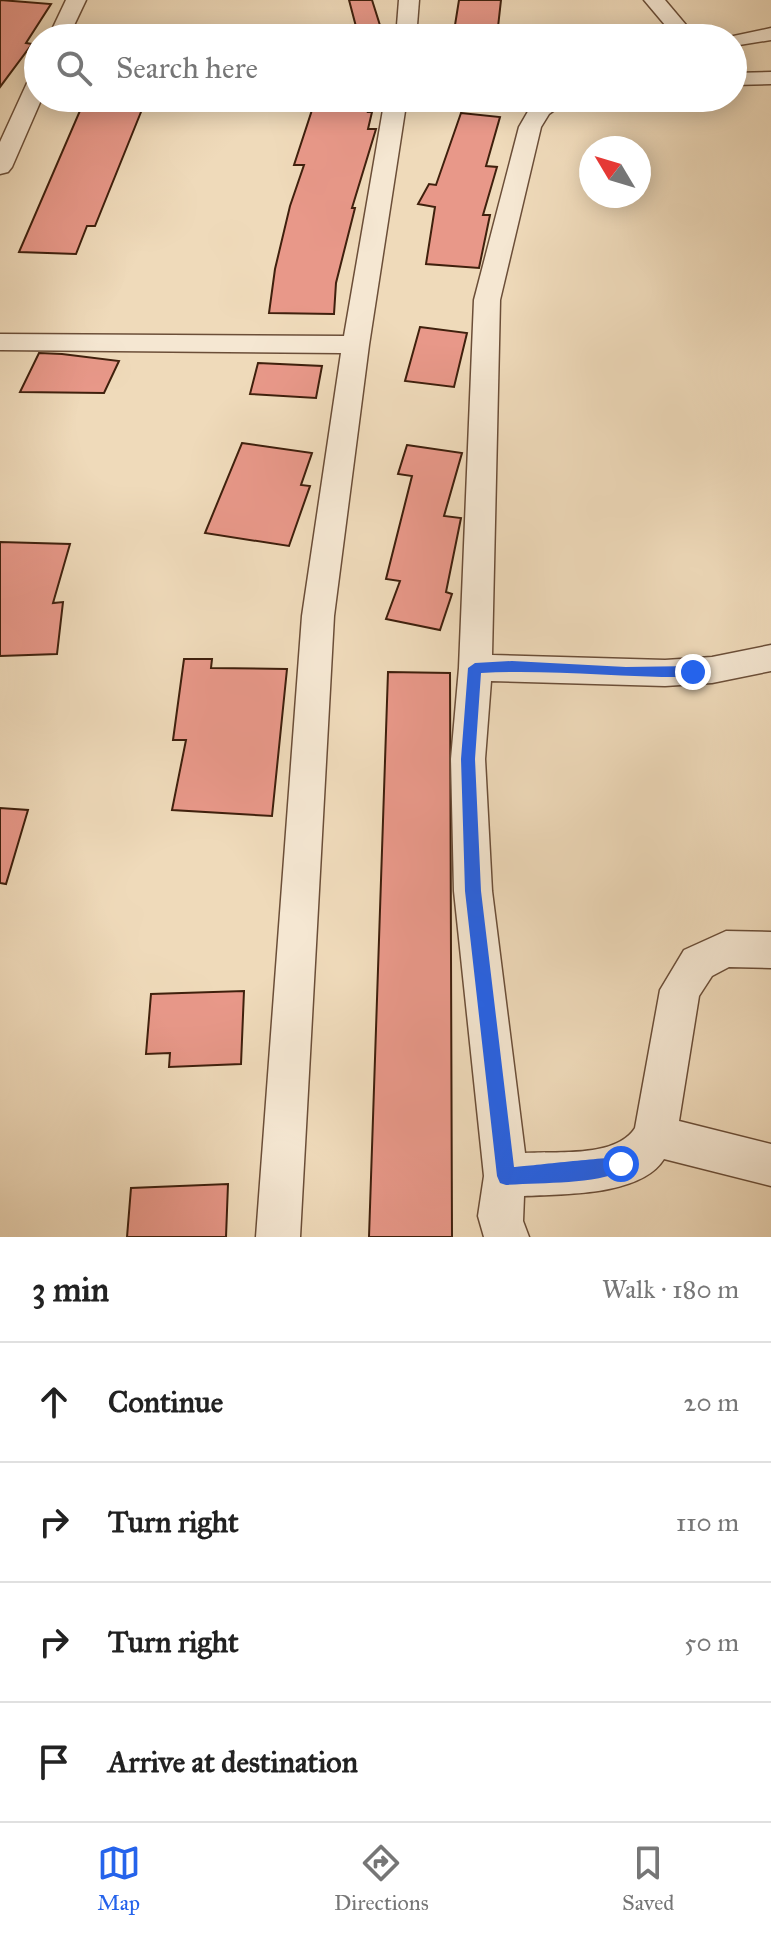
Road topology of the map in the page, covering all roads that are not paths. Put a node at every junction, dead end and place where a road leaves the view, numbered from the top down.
1 (76, 0) edge
2 (409, 0) edge
3 (654, 0) edge
4 (65, 24) edge
5 (407, 24) edge
6 (675, 24) edge
7 (771, 34) edge
8 (747, 38) edge
9 (771, 78) edge
10 (747, 79) edge
11 (25, 112) edge
12 (394, 112) edge
13 (538, 112) edge
14 (0, 167) edge
15 (0, 342) edge
16 (356, 345) junction
17 (771, 658) edge
18 (475, 668) junction
19 (771, 950) edge
20 (655, 1136) junction
21 (771, 1165) edge
22 (506, 1176) junction
23 (278, 1237) edge
24 (507, 1237) edge

1 - 4 street
2 - 5 street
3 - 6 street
7 - 8 street
9 - 10 street
11 - 14 street
12 - 16 street
13 - 18 street
15 - 16 street
16 - 23 street
17 - 18 street
18 - 22 street
19 - 20 street
20 - 21 street
20 - 22 street
22 - 24 street

